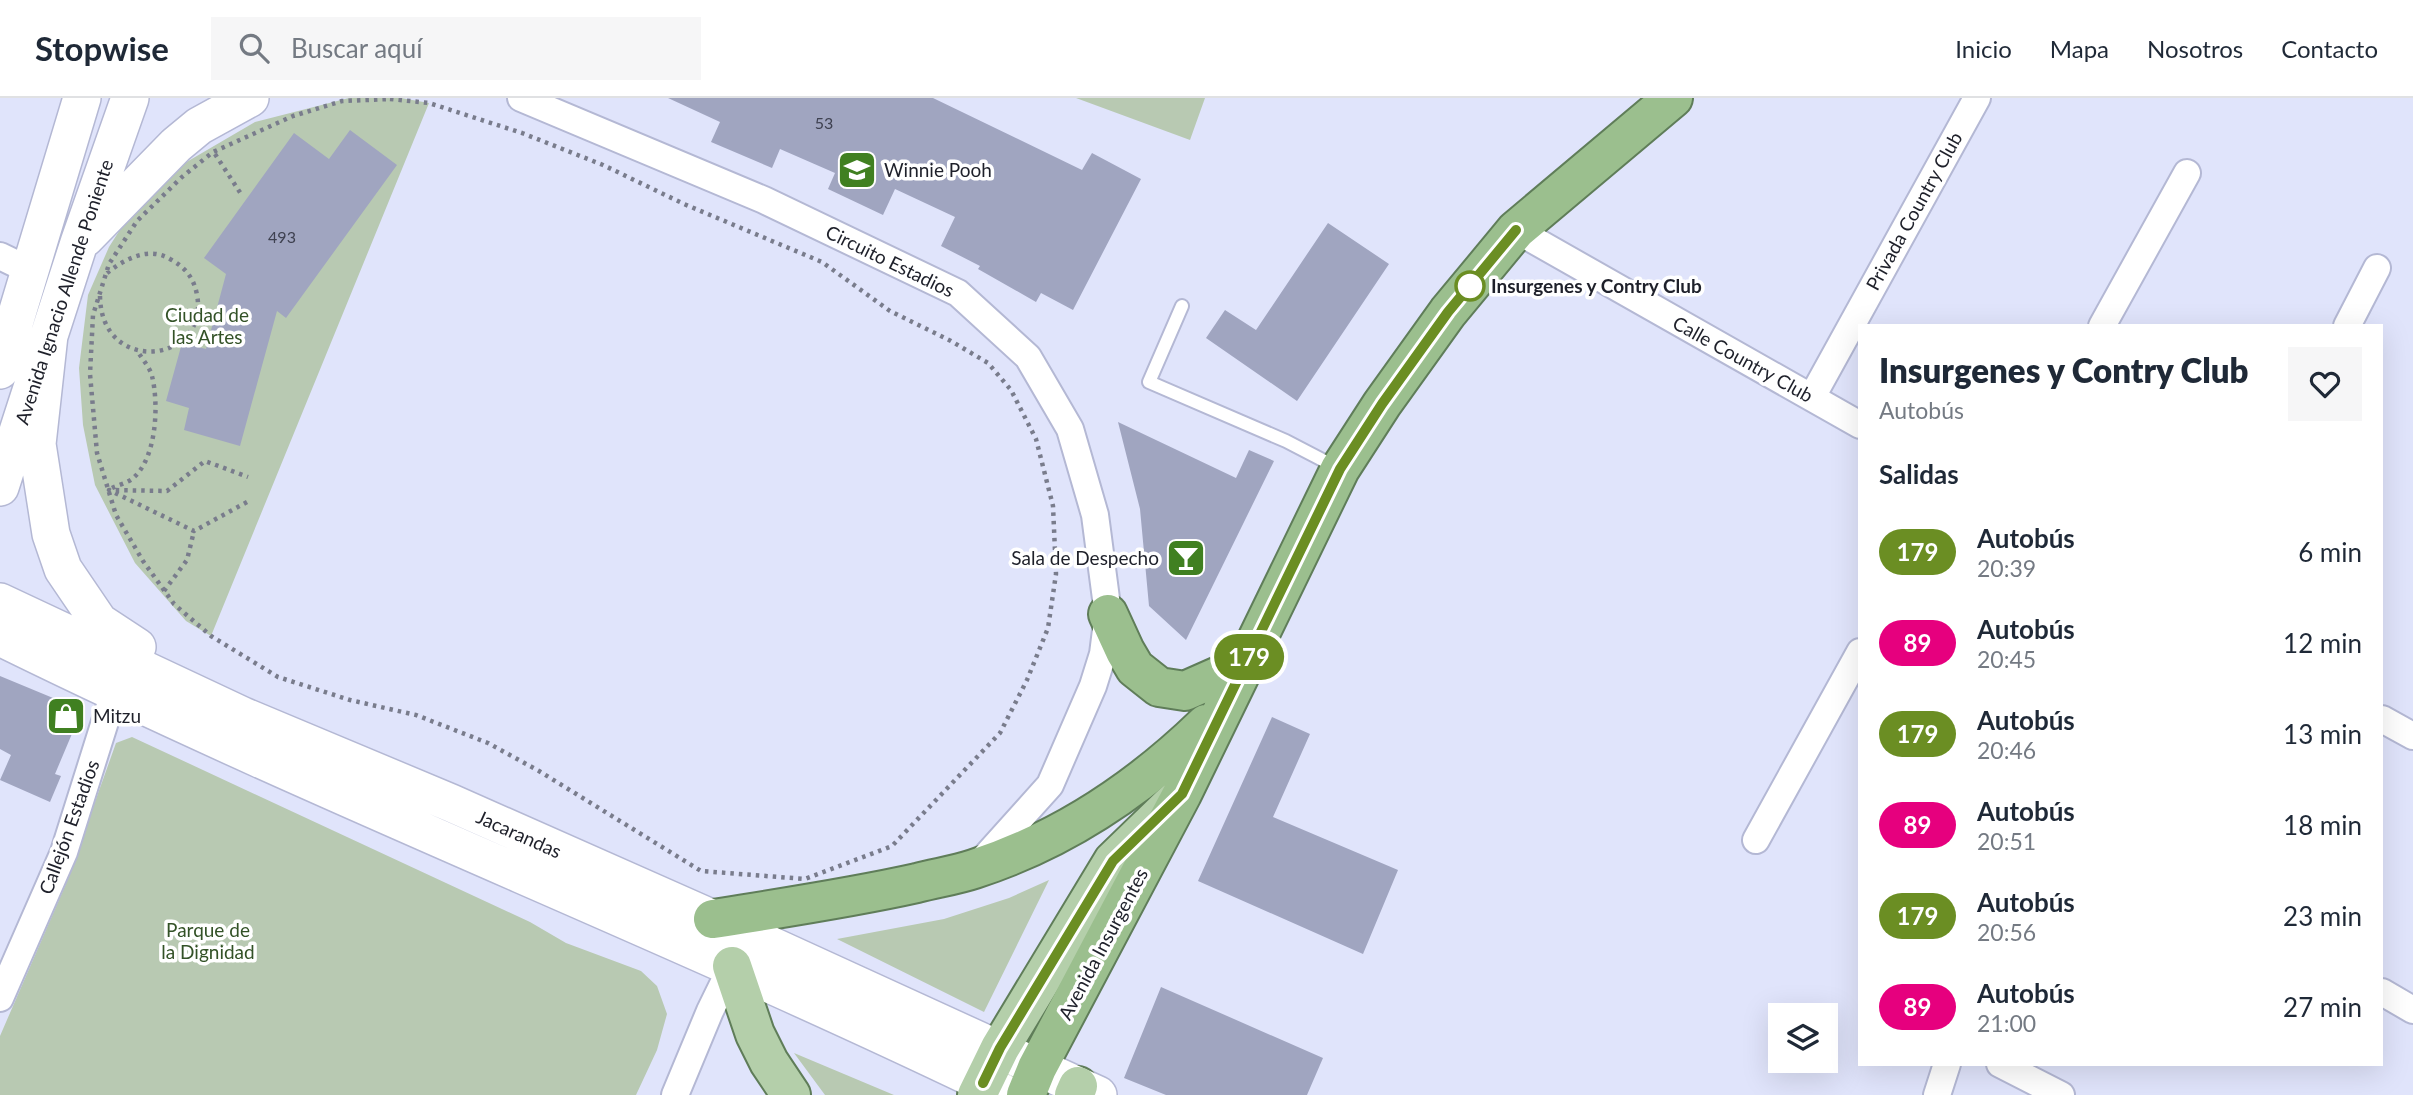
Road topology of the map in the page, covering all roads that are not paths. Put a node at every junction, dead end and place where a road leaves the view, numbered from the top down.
1 (82, 98) edge
2 (130, 98) edge
3 (250, 98) edge
4 (521, 98) edge
5 (1673, 98) edge
6 (1977, 98) edge
7 (2187, 173) dead end
8 (1516, 230) junction
9 (79, 243) junction
10 (15, 264) edge
11 (2377, 268) dead end
12 (1182, 306) dead end
13 (2103, 324) edge
14 (2348, 324) edge
15 (49, 335) junction
16 (0, 370) edge
17 (1812, 397) junction
18 (1858, 424) edge
19 (1340, 469) junction
20 (0, 487) edge
21 (0, 602) edge
22 (1108, 614) junction
23 (0, 637) edge
24 (1858, 656) edge
25 (1246, 664) junction
26 (114, 693) junction
27 (243, 716) junction
28 (2383, 720) edge
29 (2413, 736) edge
30 (1182, 794) junction
31 (1756, 840) dead end
32 (974, 870) junction
33 (713, 919) junction
34 (732, 966) junction
35 (2383, 993) edge
36 (0, 998) edge
37 (2413, 1010) edge
38 (1000, 1048) junction
39 (1946, 1066) edge
40 (2004, 1066) edge
41 (1032, 1081) edge
42 (989, 1091) edge
43 (1083, 1092) edge
44 (675, 1095) edge
45 (791, 1095) edge
46 (1937, 1095) edge
47 (2061, 1095) edge

1 - 10 main road, Avenida Ignacio Allende Poniente
2 - 9 main road, Avenida Ignacio Allende Poniente
3 - 9 main road
4 - 22 street, Circuito Estadios
5 - 8 highway, Avenida Insurgentes
6 - 17 street, Privada Country Club
7 - 13 street
8 - 17 street, Calle Country Club
8 - 19 highway, Avenida Insurgentes
9 - 15 main road, Avenida Ignacio Allende Poniente
10 - 16 main road, Avenida Ignacio Allende Poniente
11 - 14 street
12 - 19 lane
15 - 20 main road, Avenida Ignacio Allende Poniente
15 - 27 main road
17 - 18 street, Calle Country Club
19 - 25 highway, Avenida Insurgentes
21 - 27 main road, Jacarandas
22 - 25 highway
22 - 32 street, Circuito Estadios
23 - 26 main road, Jacarandas
24 - 31 street
25 - 30 highway, Avenida Insurgentes
25 - 32 highway
26 - 34 main road, Jacarandas
26 - 36 street, Callejón Estadios
27 - 33 main road, Jacarandas
28 - 29 street
30 - 38 main road, Avenida Insurgentes
30 - 41 highway, Avenida Insurgentes
32 - 33 highway
33 - 38 main road, Jacarandas
34 - 42 main road, Jacarandas
34 - 44 street
34 - 45 main road
35 - 37 street
38 - 41 main road, Jacarandas
38 - 42 main road, Avenida Insurgentes
39 - 46 street
40 - 47 street
41 - 43 main road, Jacarandas

